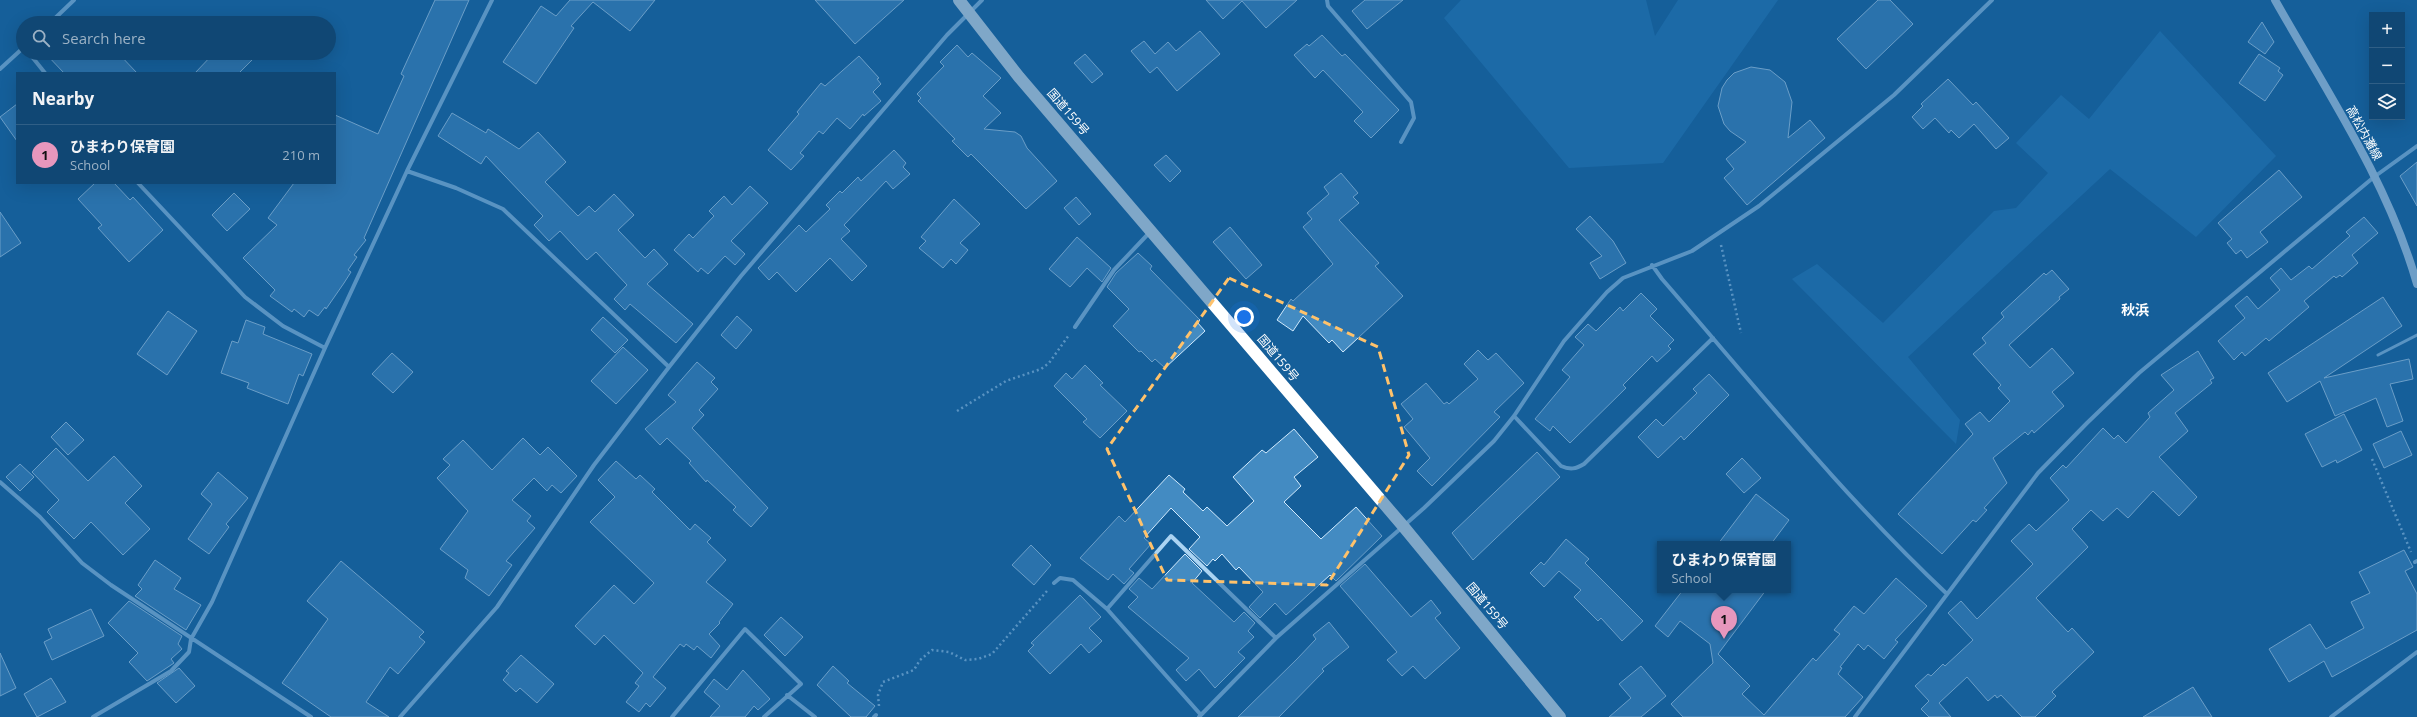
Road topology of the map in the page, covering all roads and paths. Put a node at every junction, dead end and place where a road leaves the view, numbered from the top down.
1 (74, 0) edge
2 (492, 0) edge
3 (959, 0) edge
4 (982, 0) edge
5 (1327, 0) edge
6 (1992, 0) edge
7 (2275, 0) edge
8 (969, 13) junction
9 (57, 16) edge
10 (16, 54) edge
11 (35, 60) edge
12 (0, 69) edge
13 (44, 72) edge
14 (1401, 142) dead end
15 (2417, 146) edge
16 (407, 171) junction
17 (2374, 177) junction
18 (139, 184) edge
19 (1151, 231) junction
20 (1718, 234) junction
21 (1652, 265) junction
22 (2417, 284) edge
23 (1074, 327) joint
24 (1741, 333) dead end
25 (2417, 335) edge
26 (1713, 338) junction
27 (325, 348) junction
28 (2378, 356) dead end
29 (669, 367) junction
30 (956, 411) dead end
31 (1514, 416) junction
32 (2372, 459) dead end
33 (0, 482) edge
34 (1403, 526) junction
35 (2416, 561) edge
36 (1054, 583) joint
37 (1947, 594) junction
38 (1107, 609) junction
39 (1276, 638) junction
40 (191, 639) junction
41 (2417, 652) edge
42 (787, 695) junction
43 (875, 716) edge
44 (1201, 716) edge
45 (93, 717) edge
46 (311, 717) edge
47 (400, 717) edge
48 (672, 717) edge
49 (764, 717) edge
50 (815, 717) edge
51 (1560, 717) edge
52 (1855, 717) edge
53 (2331, 717) edge

1 - 9 street
2 - 16 street
3 - 8 highway, 国道159号
4 - 8 street
5 - 14 street
6 - 20 street
7 - 17 main road, 高松内灘線
8 - 19 highway, 国道159号
8 - 29 street
10 - 12 street
11 - 13 street
15 - 17 street
16 - 27 street
16 - 29 street
17 - 22 main road, 高松内灘線
17 - 37 street
18 - 27 street
19 - 23 street
19 - 34 highway, 国道159号
20 - 21 street
20 - 24 path
21 - 26 street
21 - 31 street
23 - 30 path
25 - 28 lane
26 - 31 street
26 - 37 street
27 - 40 street
29 - 47 street
31 - 34 street
32 - 35 path
33 - 40 street
34 - 39 street
34 - 51 highway, 国道159号
36 - 38 street
36 - 43 path
37 - 52 street
38 - 39 street
38 - 44 street
39 - 44 street
40 - 45 street
40 - 46 street
41 - 53 street
42 - 48 street
42 - 49 street
42 - 50 street

